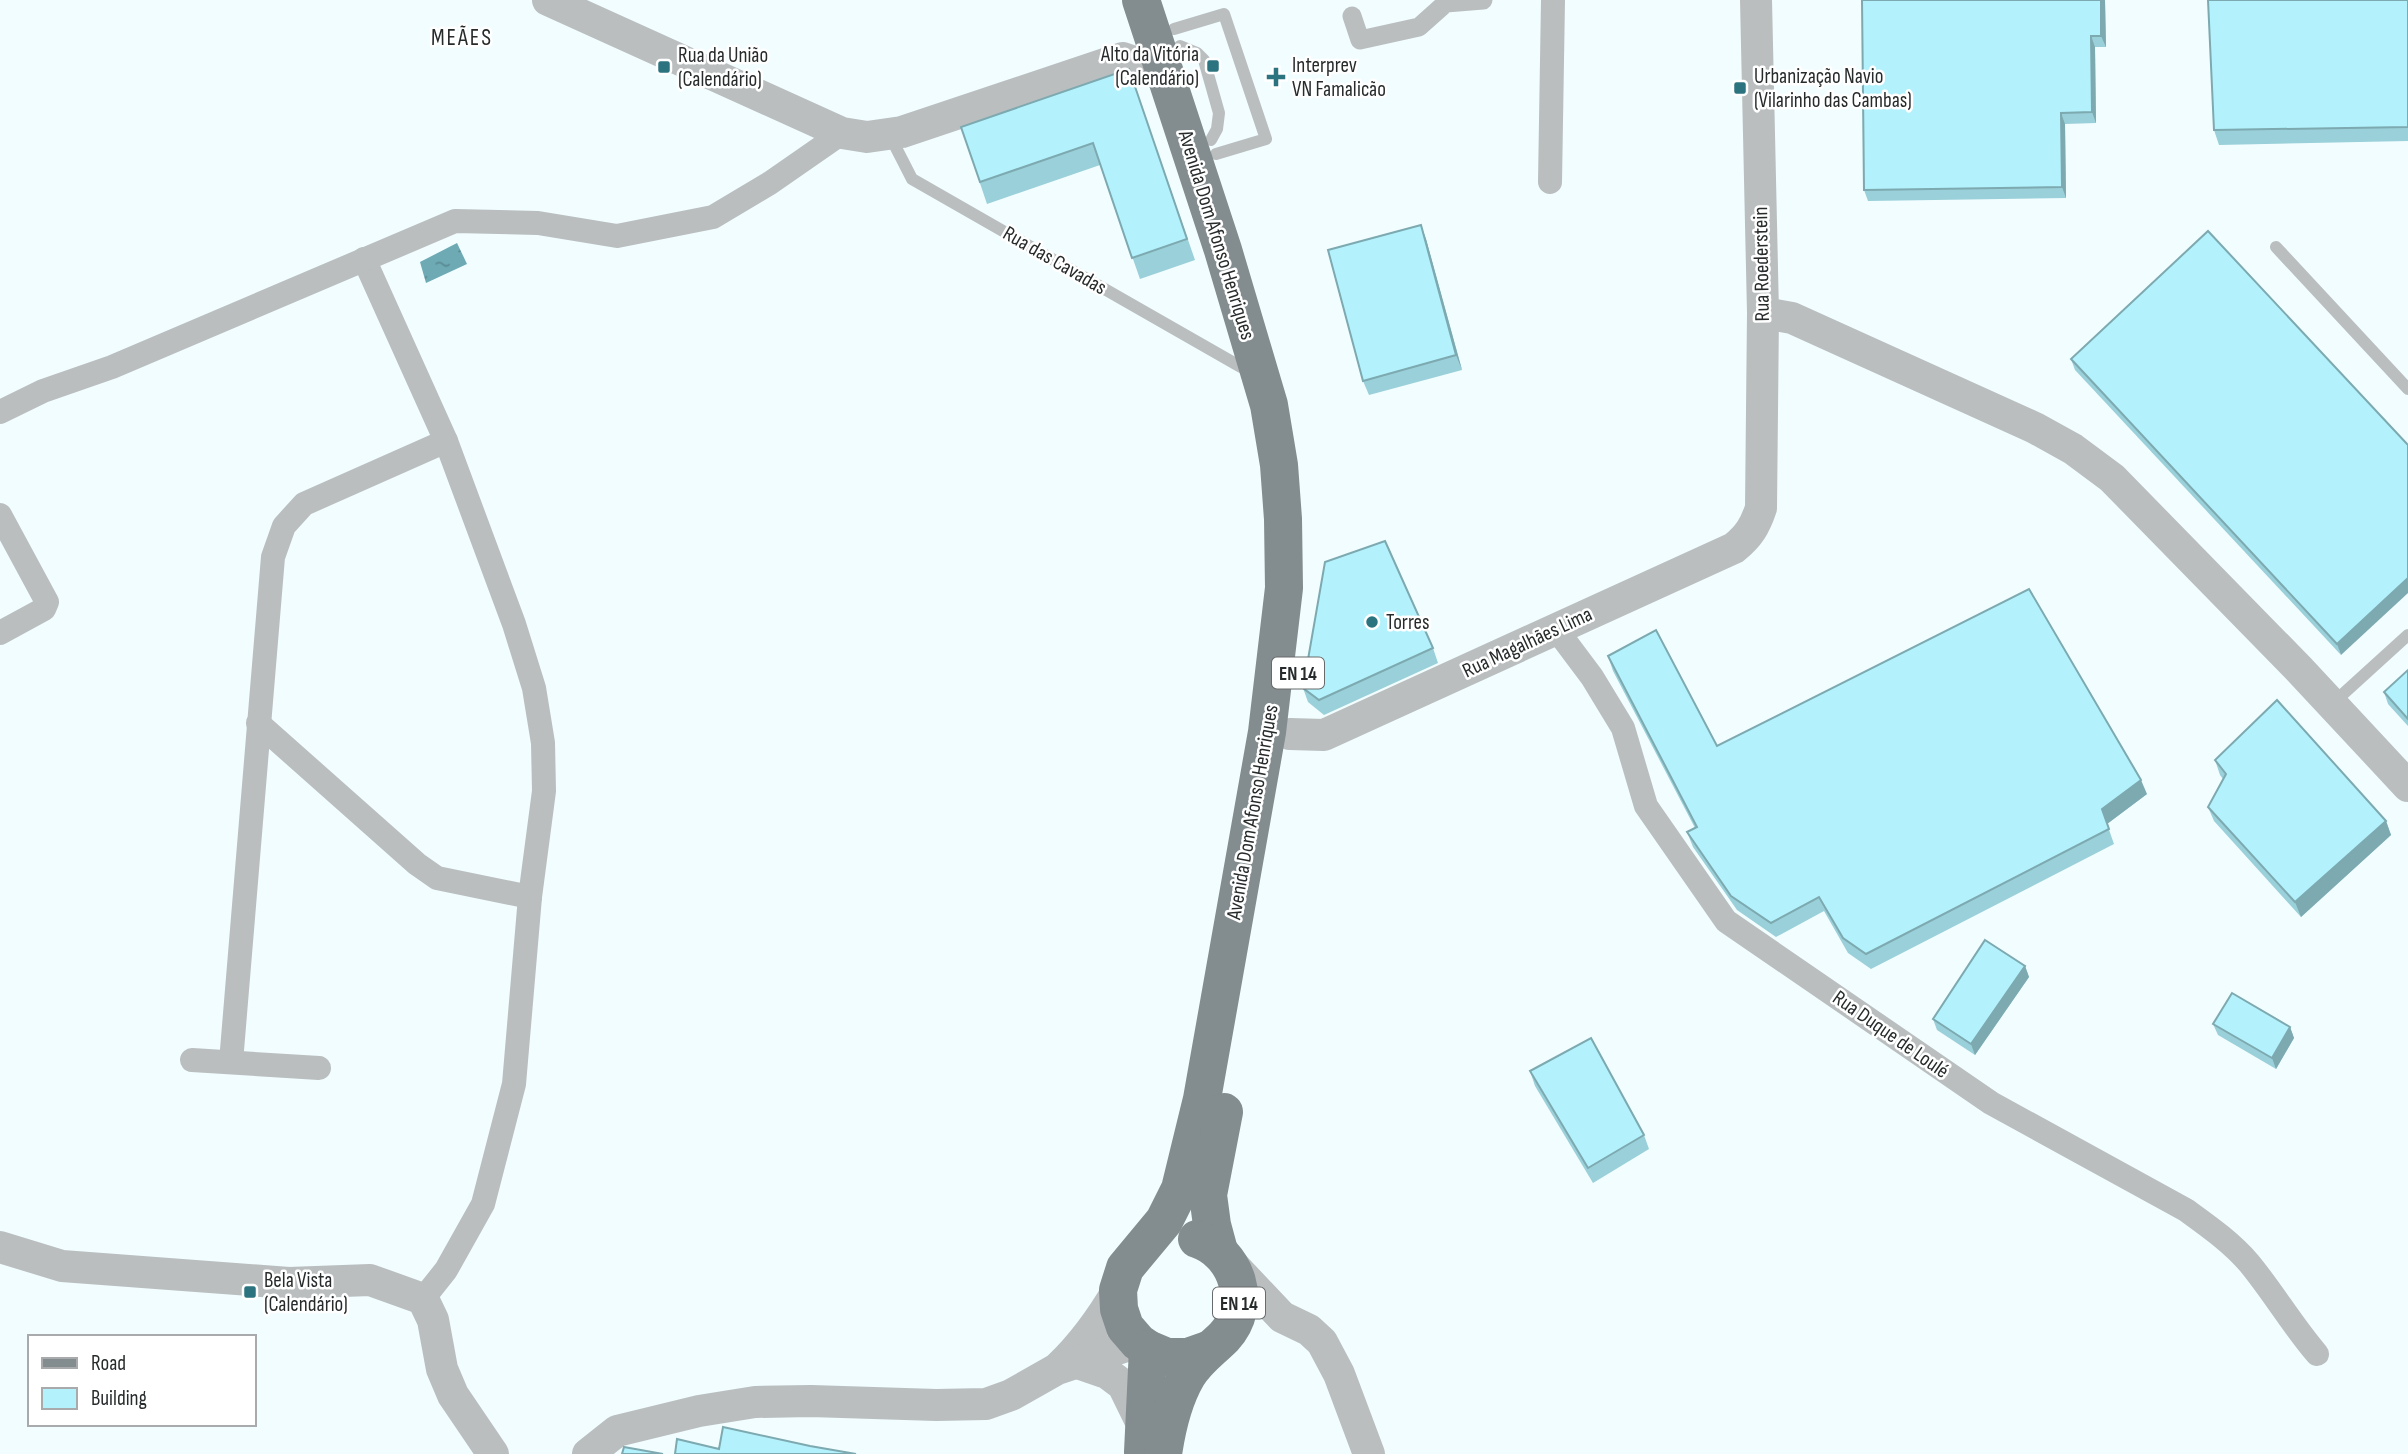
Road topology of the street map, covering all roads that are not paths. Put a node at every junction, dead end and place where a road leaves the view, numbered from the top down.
1 (548, 0) edge
2 (1483, 0) edge
3 (1553, 0) edge
4 (1756, 0) edge
5 (1352, 16) dead end
6 (1162, 28) edge
7 (1123, 58) junction
8 (842, 133) junction
9 (889, 134) junction
10 (1213, 147) junction
11 (1550, 182) dead end
12 (2276, 247) dead end
13 (364, 259) junction
14 (1763, 313) junction
15 (1244, 360) junction
16 (2408, 388) edge
17 (0, 412) edge
18 (446, 441) junction
19 (0, 515) edge
20 (1755, 527) joint
21 (1556, 629) junction
22 (0, 633) edge
23 (2408, 635) edge
24 (2332, 704) junction
25 (258, 723) junction
26 (1290, 734) junction
27 (2408, 786) edge
28 (530, 897) junction
29 (192, 1060) dead end
30 (231, 1062) junction
31 (319, 1068) dead end
32 (0, 1247) edge
33 (1140, 1250) junction
34 (1222, 1254) junction
35 (1118, 1290) junction
36 (423, 1298) junction
37 (1282, 1317) junction
38 (1216, 1343) junction
39 (1143, 1346) junction
40 (2317, 1354) dead end
41 (1067, 1366) junction
42 (1150, 1446) edge
43 (493, 1454) edge
44 (588, 1454) edge
45 (1369, 1454) edge

1 - 8 street
2 - 5 street
3 - 11 street
4 - 14 street, Rua Roederstein
6 - 7 street
6 - 7 street
6 - 10 main road, Avenida Dom Afonso Henriques / EN 14
6 - 10 lane
6 - 15 main road, Avenida Dom Afonso Henriques / EN 14
7 - 9 street
8 - 9 street
8 - 13 street
9 - 15 lane, Rua das Cavadas
10 - 26 main road, Avenida Dom Afonso Henriques / EN 14
12 - 16 lane
13 - 17 street
13 - 18 street
14 - 20 street, Rua Roederstein
14 - 24 street
15 - 33 main road, Avenida Dom Afonso Henriques / EN 14
18 - 25 street
18 - 28 street
19 - 22 street
20 - 21 street, Rua Magalhães Lima
21 - 26 street, Rua Magalhães Lima
21 - 40 street, Rua Duque de Loulé
23 - 24 lane
24 - 27 street
25 - 28 street
25 - 30 street
26 - 34 main road, Avenida Dom Afonso Henriques / EN 14
28 - 36 street
29 - 30 street
30 - 31 street
32 - 36 street
33 - 34 main road
33 - 35 main road, Avenida Dom Afonso Henriques / EN 14
34 - 37 street
34 - 38 main road, Avenida Dom Afonso Henriques / EN 14
35 - 39 main road
35 - 41 street
36 - 43 street
37 - 38 street
37 - 45 street
38 - 39 main road
38 - 42 main road, Avenida Dom Afonso Henriques / EN 14
39 - 41 street
39 - 42 main road
41 - 42 street
41 - 44 street

